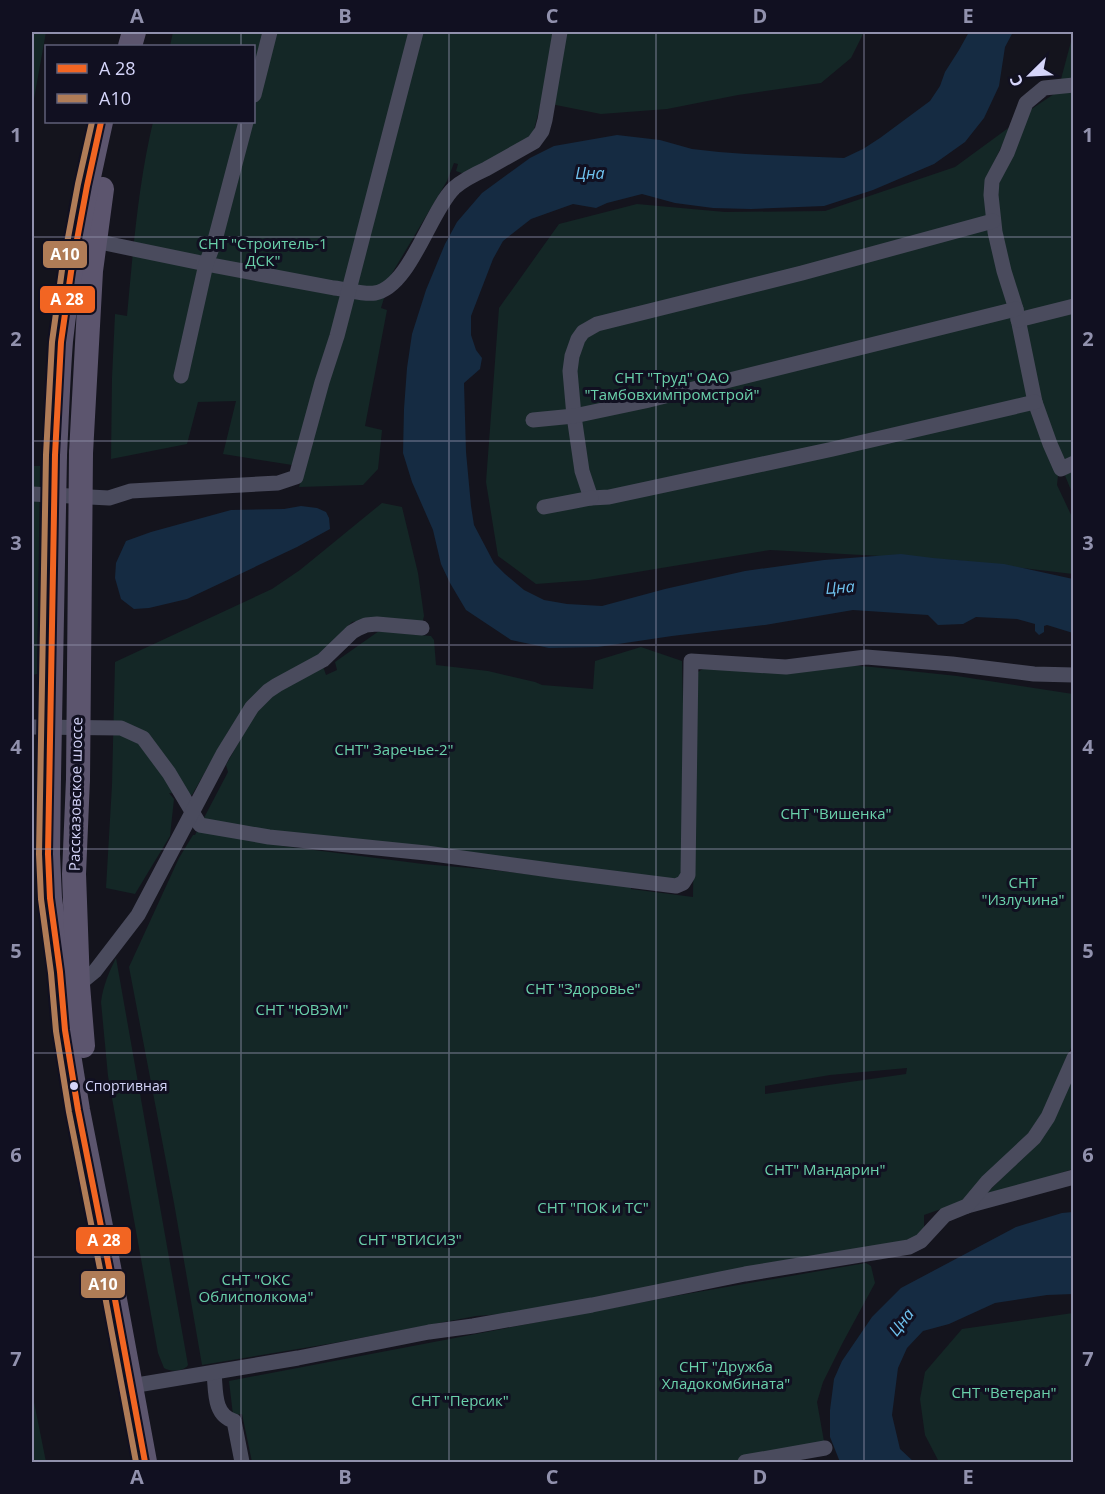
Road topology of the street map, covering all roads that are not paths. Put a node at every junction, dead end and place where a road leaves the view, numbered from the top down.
1 (270, 32) edge
2 (416, 32) edge
3 (560, 32) edge
4 (1074, 85) edge
5 (255, 91) edge
6 (101, 123) edge
7 (113, 123) edge
8 (246, 123) edge
9 (993, 221) junction
10 (95, 241) junction
11 (206, 264) junction
12 (349, 289) junction
13 (1074, 306) edge
14 (1017, 315) junction
15 (181, 376) dead end
16 (1035, 402) junction
17 (574, 416) junction
18 (533, 420) dead end
19 (1074, 463) edge
20 (32, 494) edge
21 (591, 498) junction
22 (544, 507) dead end
23 (422, 628) dead end
24 (1074, 675) edge
25 (32, 727) edge
26 (192, 813) junction
27 (78, 985) junction
28 (1074, 1058) edge
29 (1074, 1177) edge
30 (967, 1206) junction
31 (214, 1372) junction
32 (143, 1384) junction
33 (825, 1448) dead end
34 (145, 1462) edge
35 (156, 1462) edge
36 (242, 1462) edge
37 (746, 1462) edge

1 - 5 street
2 - 12 street
3 - 12 street
4 - 9 street
6 - 34 main road, Рассказовское шоссе, bridge
7 - 10 main road, Рассказовское шоссе
8 - 11 street
9 - 14 street
9 - 17 street
10 - 11 street
10 - 27 main road, Рассказовское шоссе, bridge
11 - 12 street
11 - 15 street
12 - 20 street
13 - 14 street
14 - 16 street
14 - 17 street
16 - 19 street
16 - 21 street
17 - 18 street
17 - 21 street
21 - 22 street
23 - 26 street
24 - 26 street
25 - 26 street
26 - 27 street
27 - 32 main road, Рассказовское шоссе
28 - 30 street
29 - 30 street
30 - 31 street
31 - 32 street
31 - 36 street
32 - 35 main road, Рассказовское шоссе
33 - 37 street

